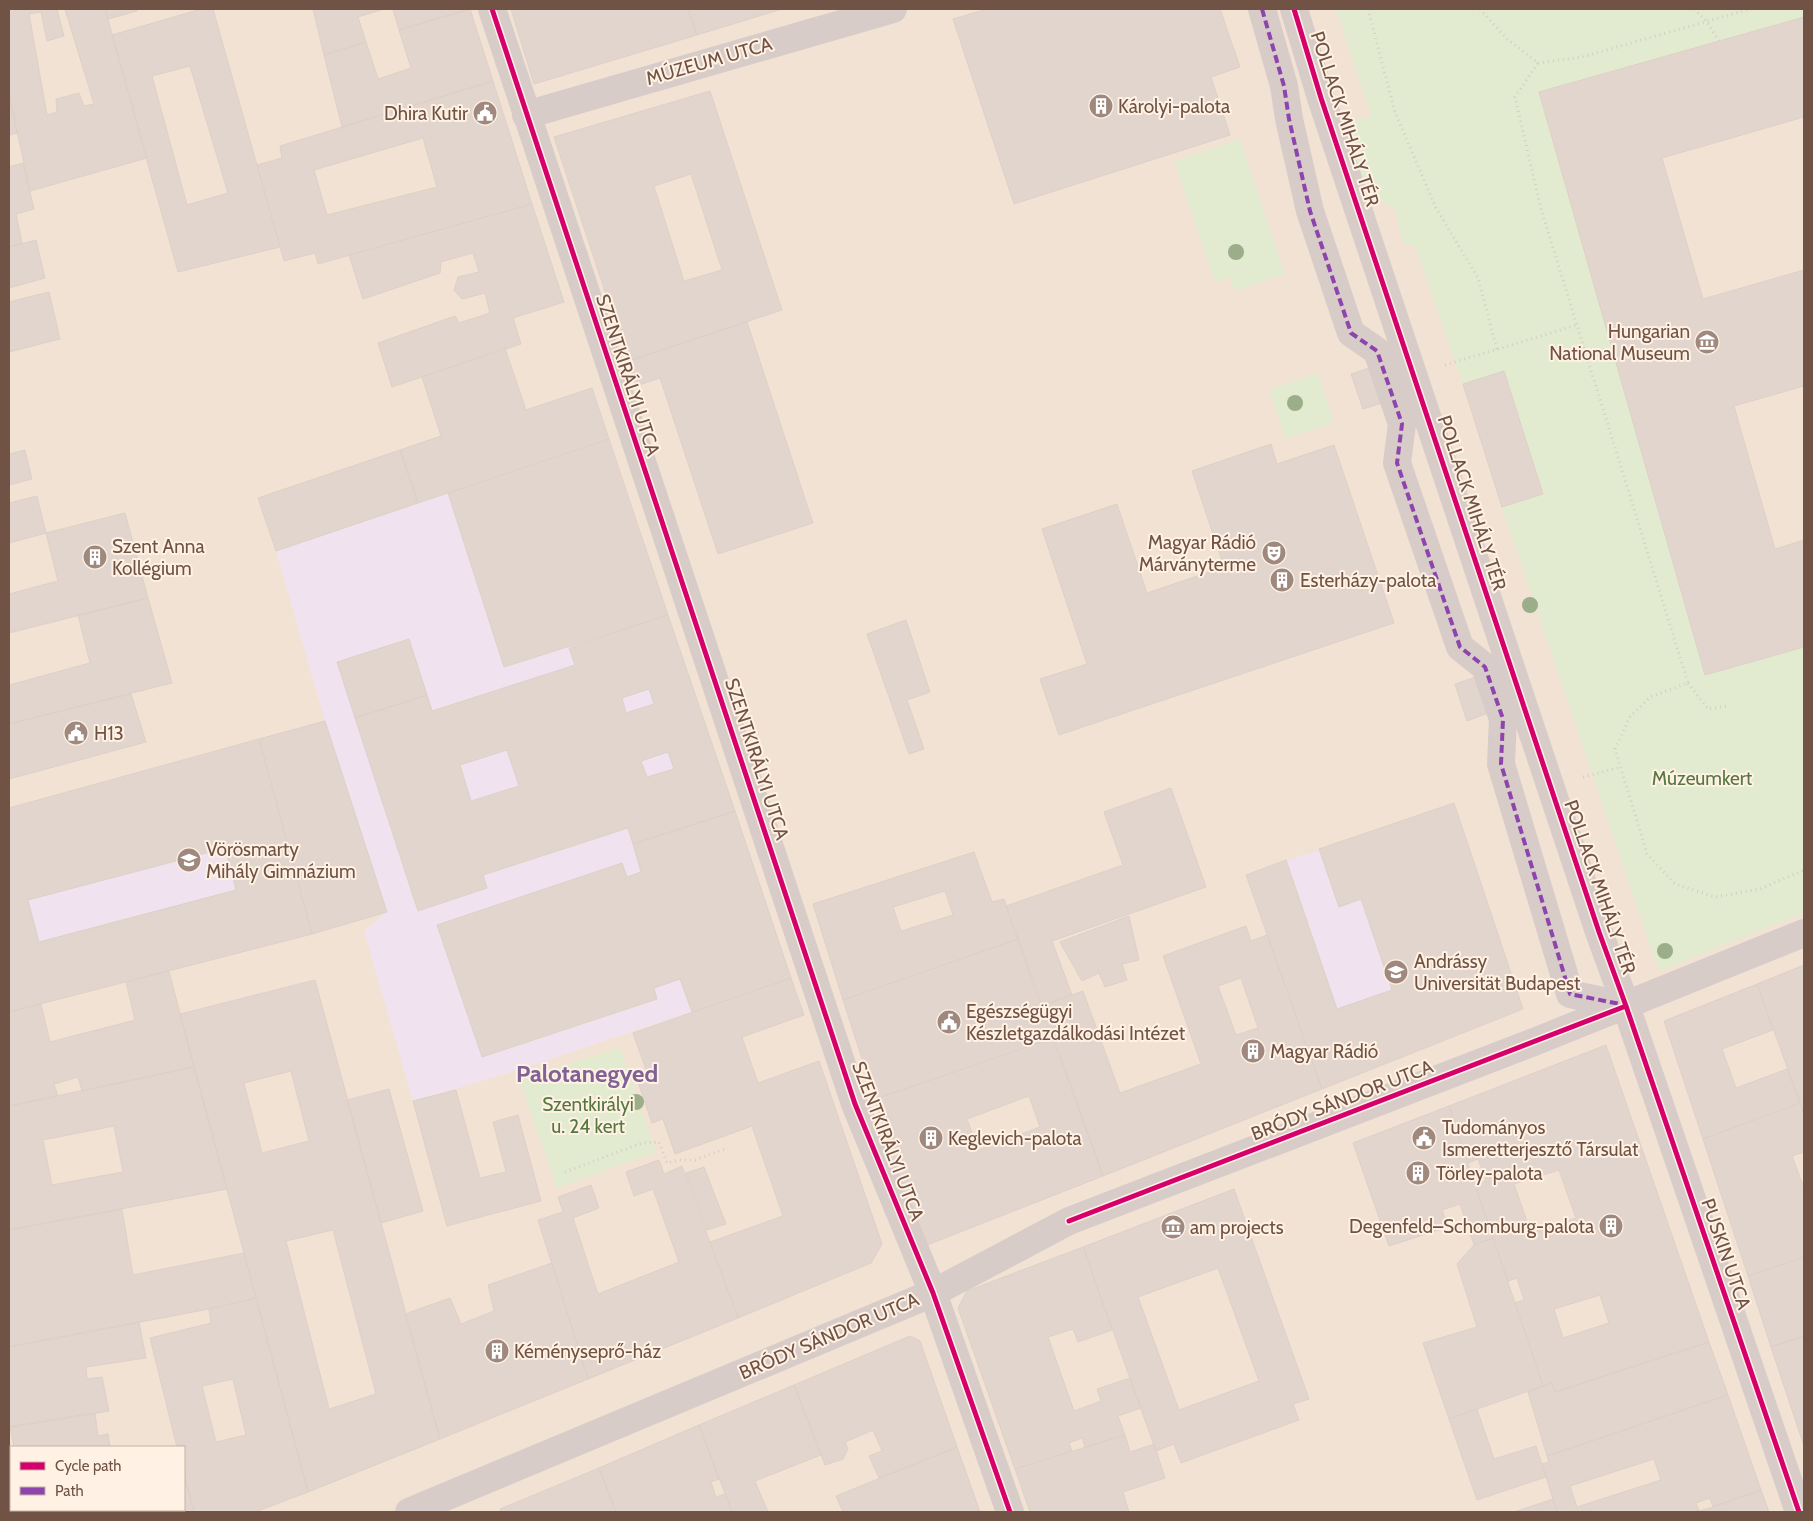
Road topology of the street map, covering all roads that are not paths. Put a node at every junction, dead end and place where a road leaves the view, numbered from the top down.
1 (492, 9) edge
2 (892, 9) edge
3 (1262, 9) edge
4 (1294, 9) edge
5 (526, 115) junction
6 (1804, 933) edge
7 (1626, 1006) junction
8 (933, 1293) junction
9 (409, 1512) edge
10 (1010, 1512) edge
11 (1798, 1512) edge

1 - 5 street, SZENTKIRÁLYI UTCA
2 - 5 street, MÚZEUM UTCA
3 - 7 street, POLLACK MIHÁLY TÉR
4 - 7 street, POLLACK MIHÁLY TÉR
5 - 8 street, SZENTKIRÁLYI UTCA
6 - 7 street, BRÓDY SÁNDOR UTCA
7 - 8 street, BRÓDY SÁNDOR UTCA
7 - 11 street, PUSKIN UTCA
8 - 9 street, BRÓDY SÁNDOR UTCA
8 - 10 street, SZENTKIRÁLYI UTCA

